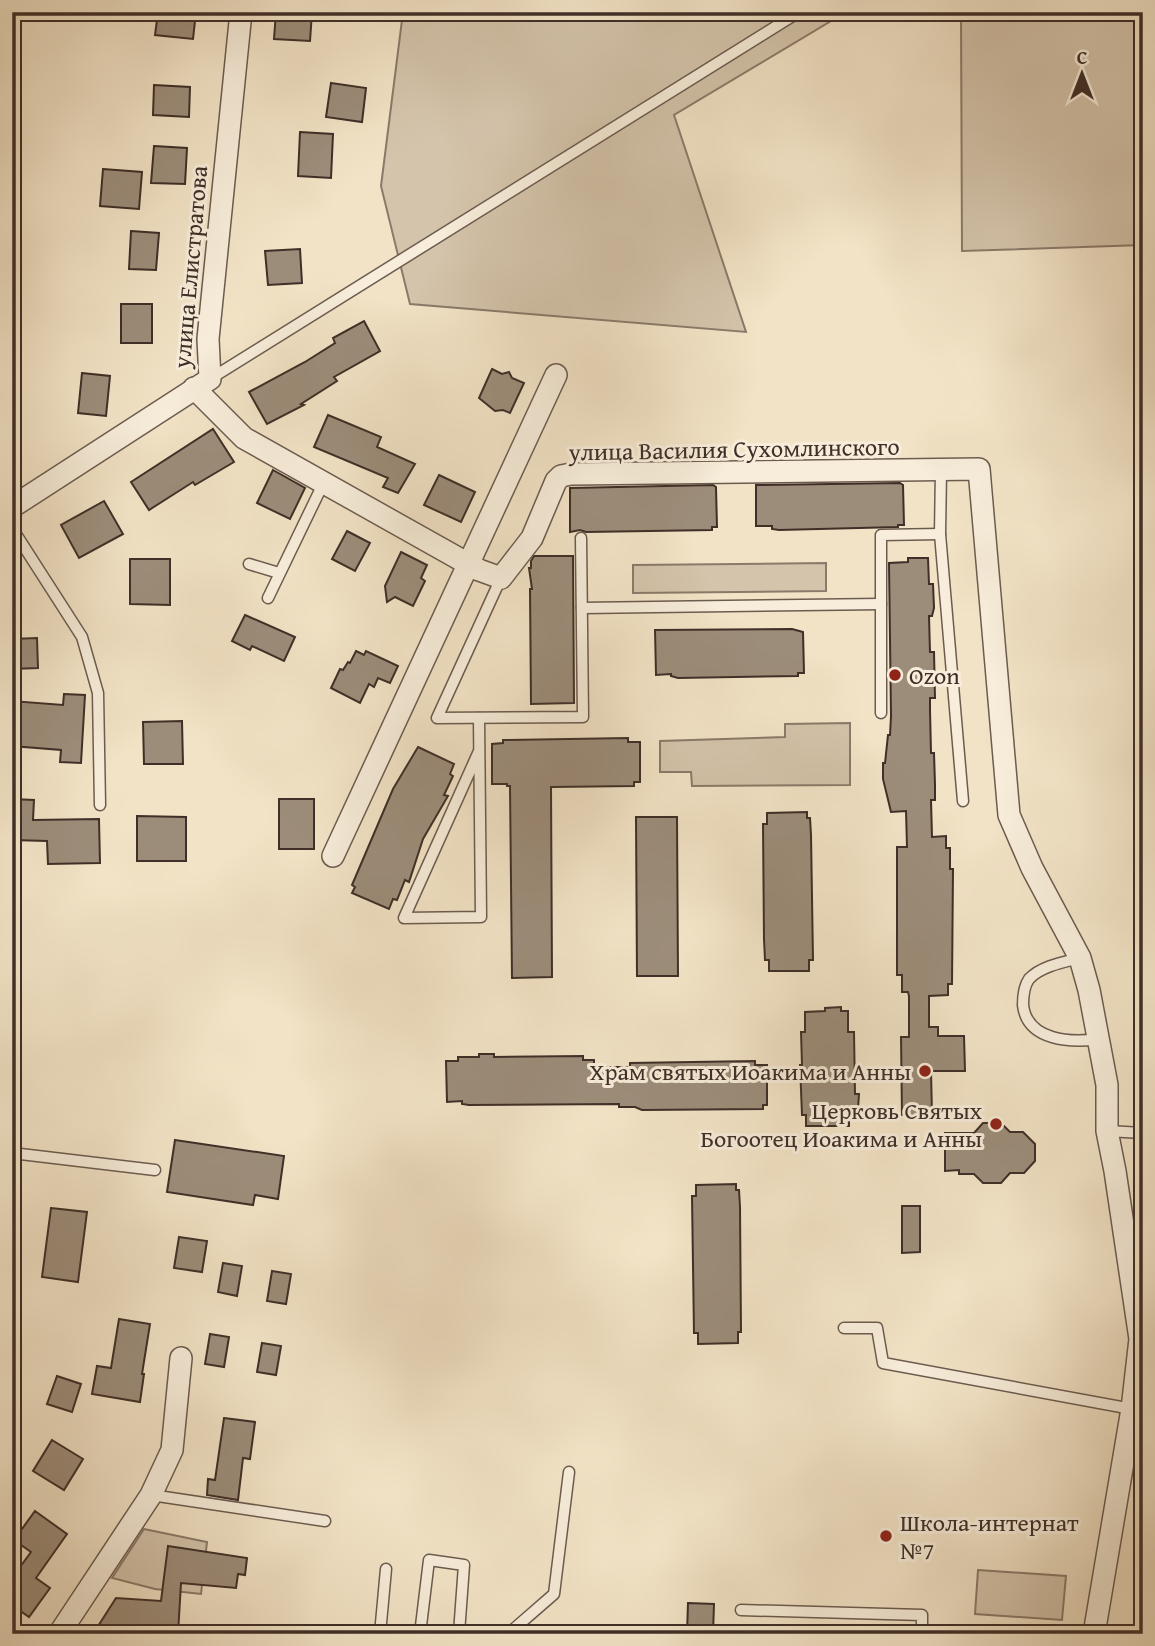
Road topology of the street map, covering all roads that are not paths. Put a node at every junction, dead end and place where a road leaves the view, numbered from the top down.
1 (241, 12) edge
2 (799, 12) edge
3 (556, 375) dead end
4 (202, 383) junction
5 (941, 470) junction
6 (323, 484) junction
7 (12, 507) edge
8 (12, 528) edge
9 (940, 534) junction
10 (581, 538) dead end
11 (469, 563) junction
12 (249, 564) dead end
13 (279, 573) junction
14 (501, 578) junction
15 (268, 598) dead end
16 (881, 604) junction
17 (582, 608) junction
18 (881, 713) dead end
19 (479, 718) junction
20 (479, 751) junction
21 (963, 801) dead end
22 (100, 805) dead end
23 (333, 856) dead end
24 (1080, 958) junction
25 (1099, 1039) junction
26 (1107, 1131) junction
27 (1143, 1133) edge
28 (12, 1153) edge
29 (155, 1170) dead end
30 (844, 1328) dead end
31 (181, 1358) dead end
32 (1132, 1409) junction
33 (569, 1472) dead end
34 (151, 1495) junction
35 (325, 1521) dead end
36 (386, 1569) dead end
37 (741, 1609) dead end
38 (59, 1634) edge
39 (380, 1634) edge
40 (420, 1634) edge
41 (467, 1634) edge
42 (508, 1634) edge
43 (922, 1634) edge
44 (1094, 1634) edge

1 - 4 street, улица Елистратова
2 - 4 lane
3 - 11 street
4 - 6 street
4 - 7 street, улица Елистратова
5 - 9 lane
5 - 14 street, улица Василия Сухомлинского
5 - 24 street, улица Василия Сухомлинского
6 - 11 street
6 - 13 lane
8 - 22 lane
9 - 16 lane
9 - 21 lane
10 - 17 lane
11 - 14 street
11 - 23 street
12 - 13 lane
13 - 15 lane
14 - 19 lane
16 - 17 lane
16 - 18 lane
17 - 19 lane
19 - 20 lane
20 - 20 lane
24 - 25 street
24 - 25 lane
25 - 26 street
26 - 27 lane
26 - 32 street
28 - 29 lane
30 - 32 lane
31 - 34 street
32 - 44 street
33 - 42 lane
34 - 35 lane
34 - 38 street
36 - 39 lane
37 - 43 lane
40 - 41 lane

